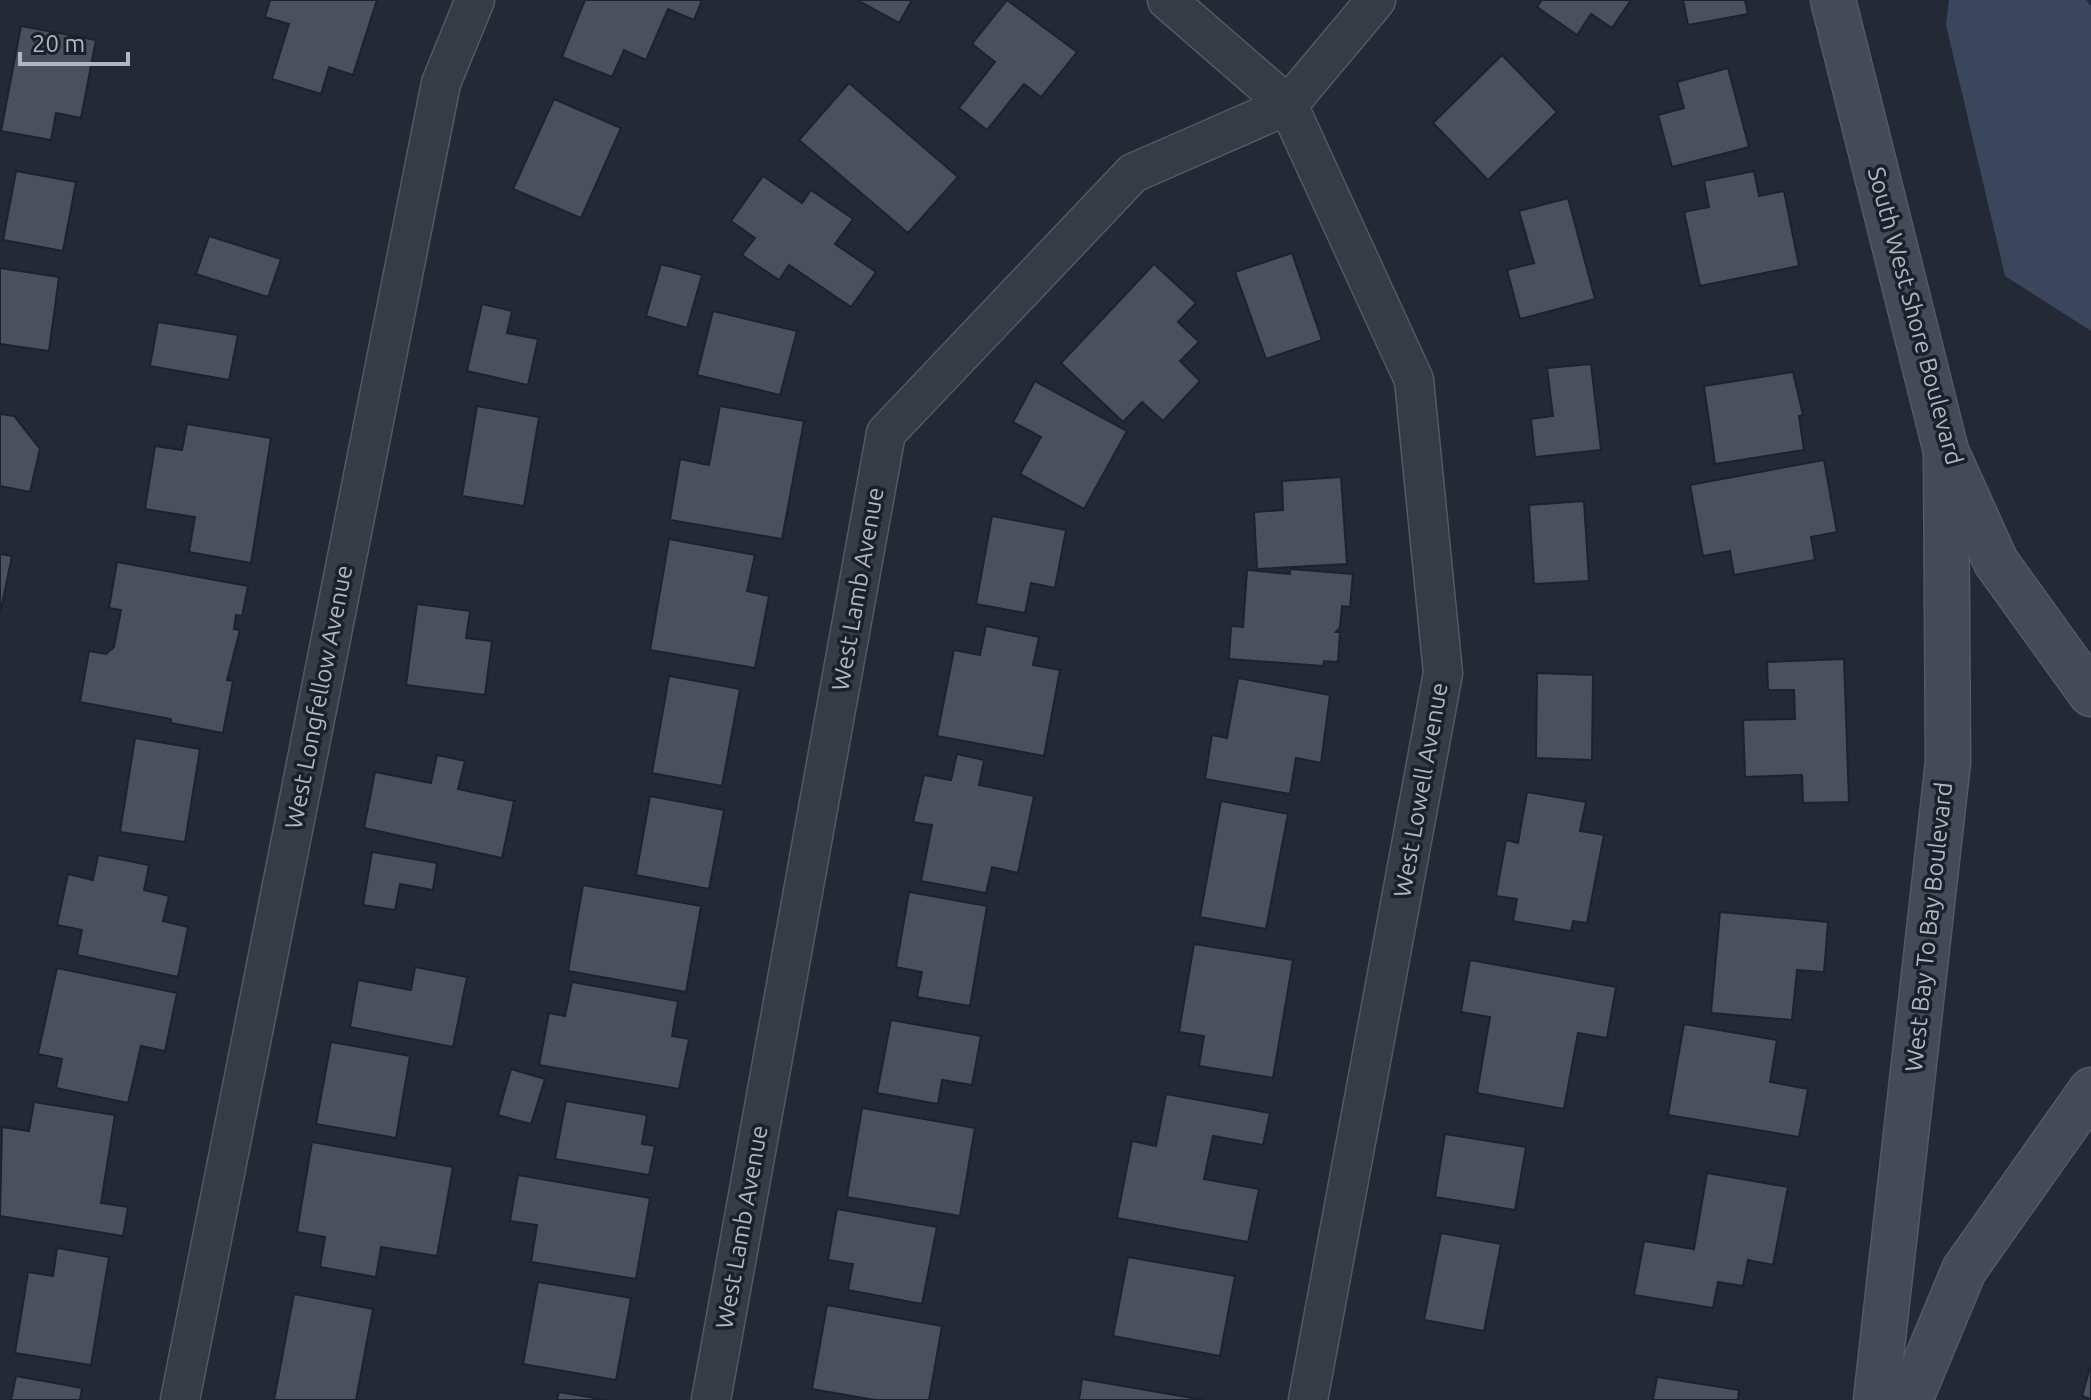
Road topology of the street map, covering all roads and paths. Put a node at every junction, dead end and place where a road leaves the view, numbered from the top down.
1 (475, 0) edge
2 (1167, 0) edge
3 (1376, 0) edge
4 (1833, 0) edge
5 (1288, 105) junction
6 (1946, 451) junction
7 (2091, 694) edge
8 (2091, 1090) edge
9 (180, 1400) edge
10 (711, 1400) edge
11 (1308, 1400) edge
12 (1876, 1400) edge
13 (1910, 1400) edge

1 - 9 street, West Longfellow Avenue
2 - 5 street
3 - 5 street, West Lamb Avenue
4 - 6 street, South West Shore Boulevard
5 - 10 street, West Lamb Avenue
5 - 11 street, West Lowell Avenue
6 - 7 street, South West Shore Boulevard
6 - 12 street, West Bay To Bay Boulevard
8 - 13 street

